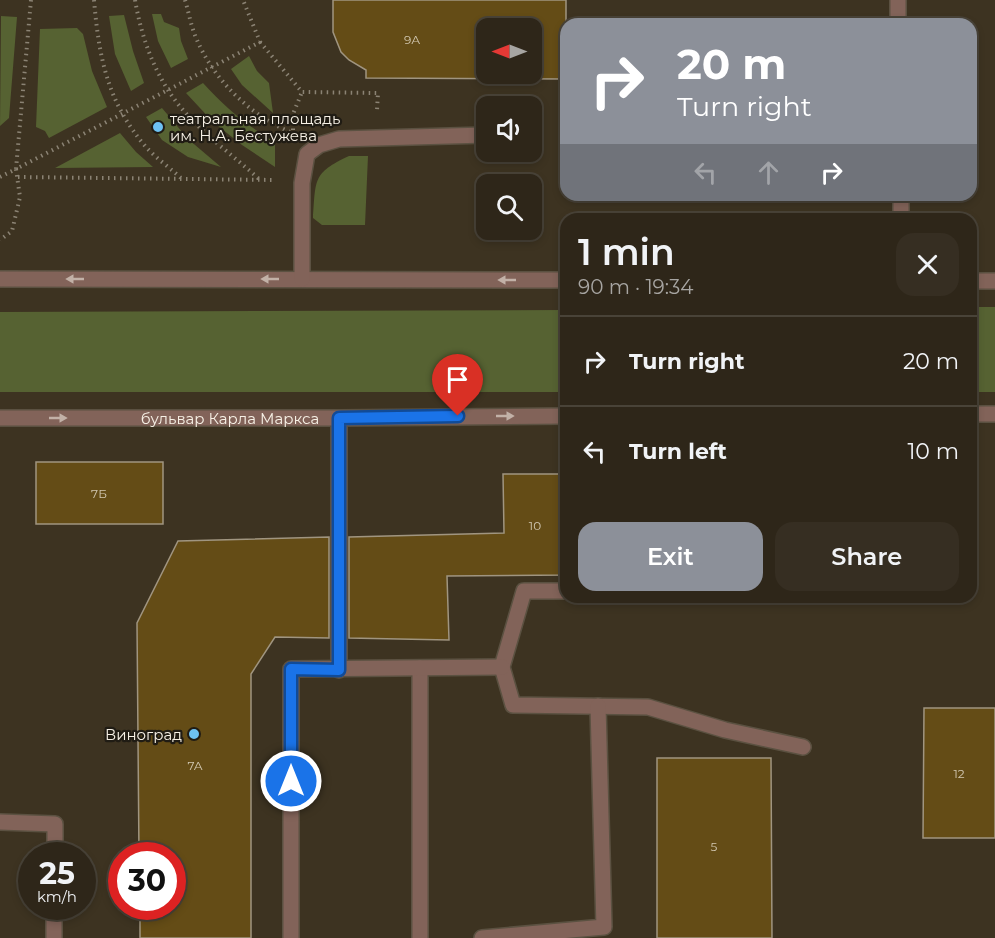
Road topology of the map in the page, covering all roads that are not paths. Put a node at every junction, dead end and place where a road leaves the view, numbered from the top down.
1 (898, 0) edge
2 (898, 18) edge
3 (476, 135) edge
4 (0, 279) edge
5 (302, 279) junction
6 (560, 280) edge
7 (977, 281) edge
8 (995, 281) edge
9 (977, 414) edge
10 (995, 414) edge
11 (560, 416) edge
12 (0, 418) edge
13 (339, 418) junction
14 (560, 591) edge
15 (502, 667) junction
16 (420, 668) junction
17 (339, 670) junction
18 (598, 706) junction
19 (803, 747) dead end
20 (0, 822) edge
21 (55, 842) edge
22 (54, 920) edge
23 (54, 938) edge
24 (291, 938) edge
25 (420, 938) edge
26 (482, 938) edge

1 - 2 street
3 - 5 street
5 -> 4 street
6 -> 5 street
7 - 8 street
9 - 10 street
13 -> 11 street, бульвар Карла Маркса
12 -> 13 street, бульвар Карла Маркса
13 - 17 street
14 - 15 street
15 - 16 street
15 - 18 street
16 - 17 street
16 - 25 street
17 - 24 street
18 - 19 street
18 - 26 street
20 - 21 street
22 - 23 street

